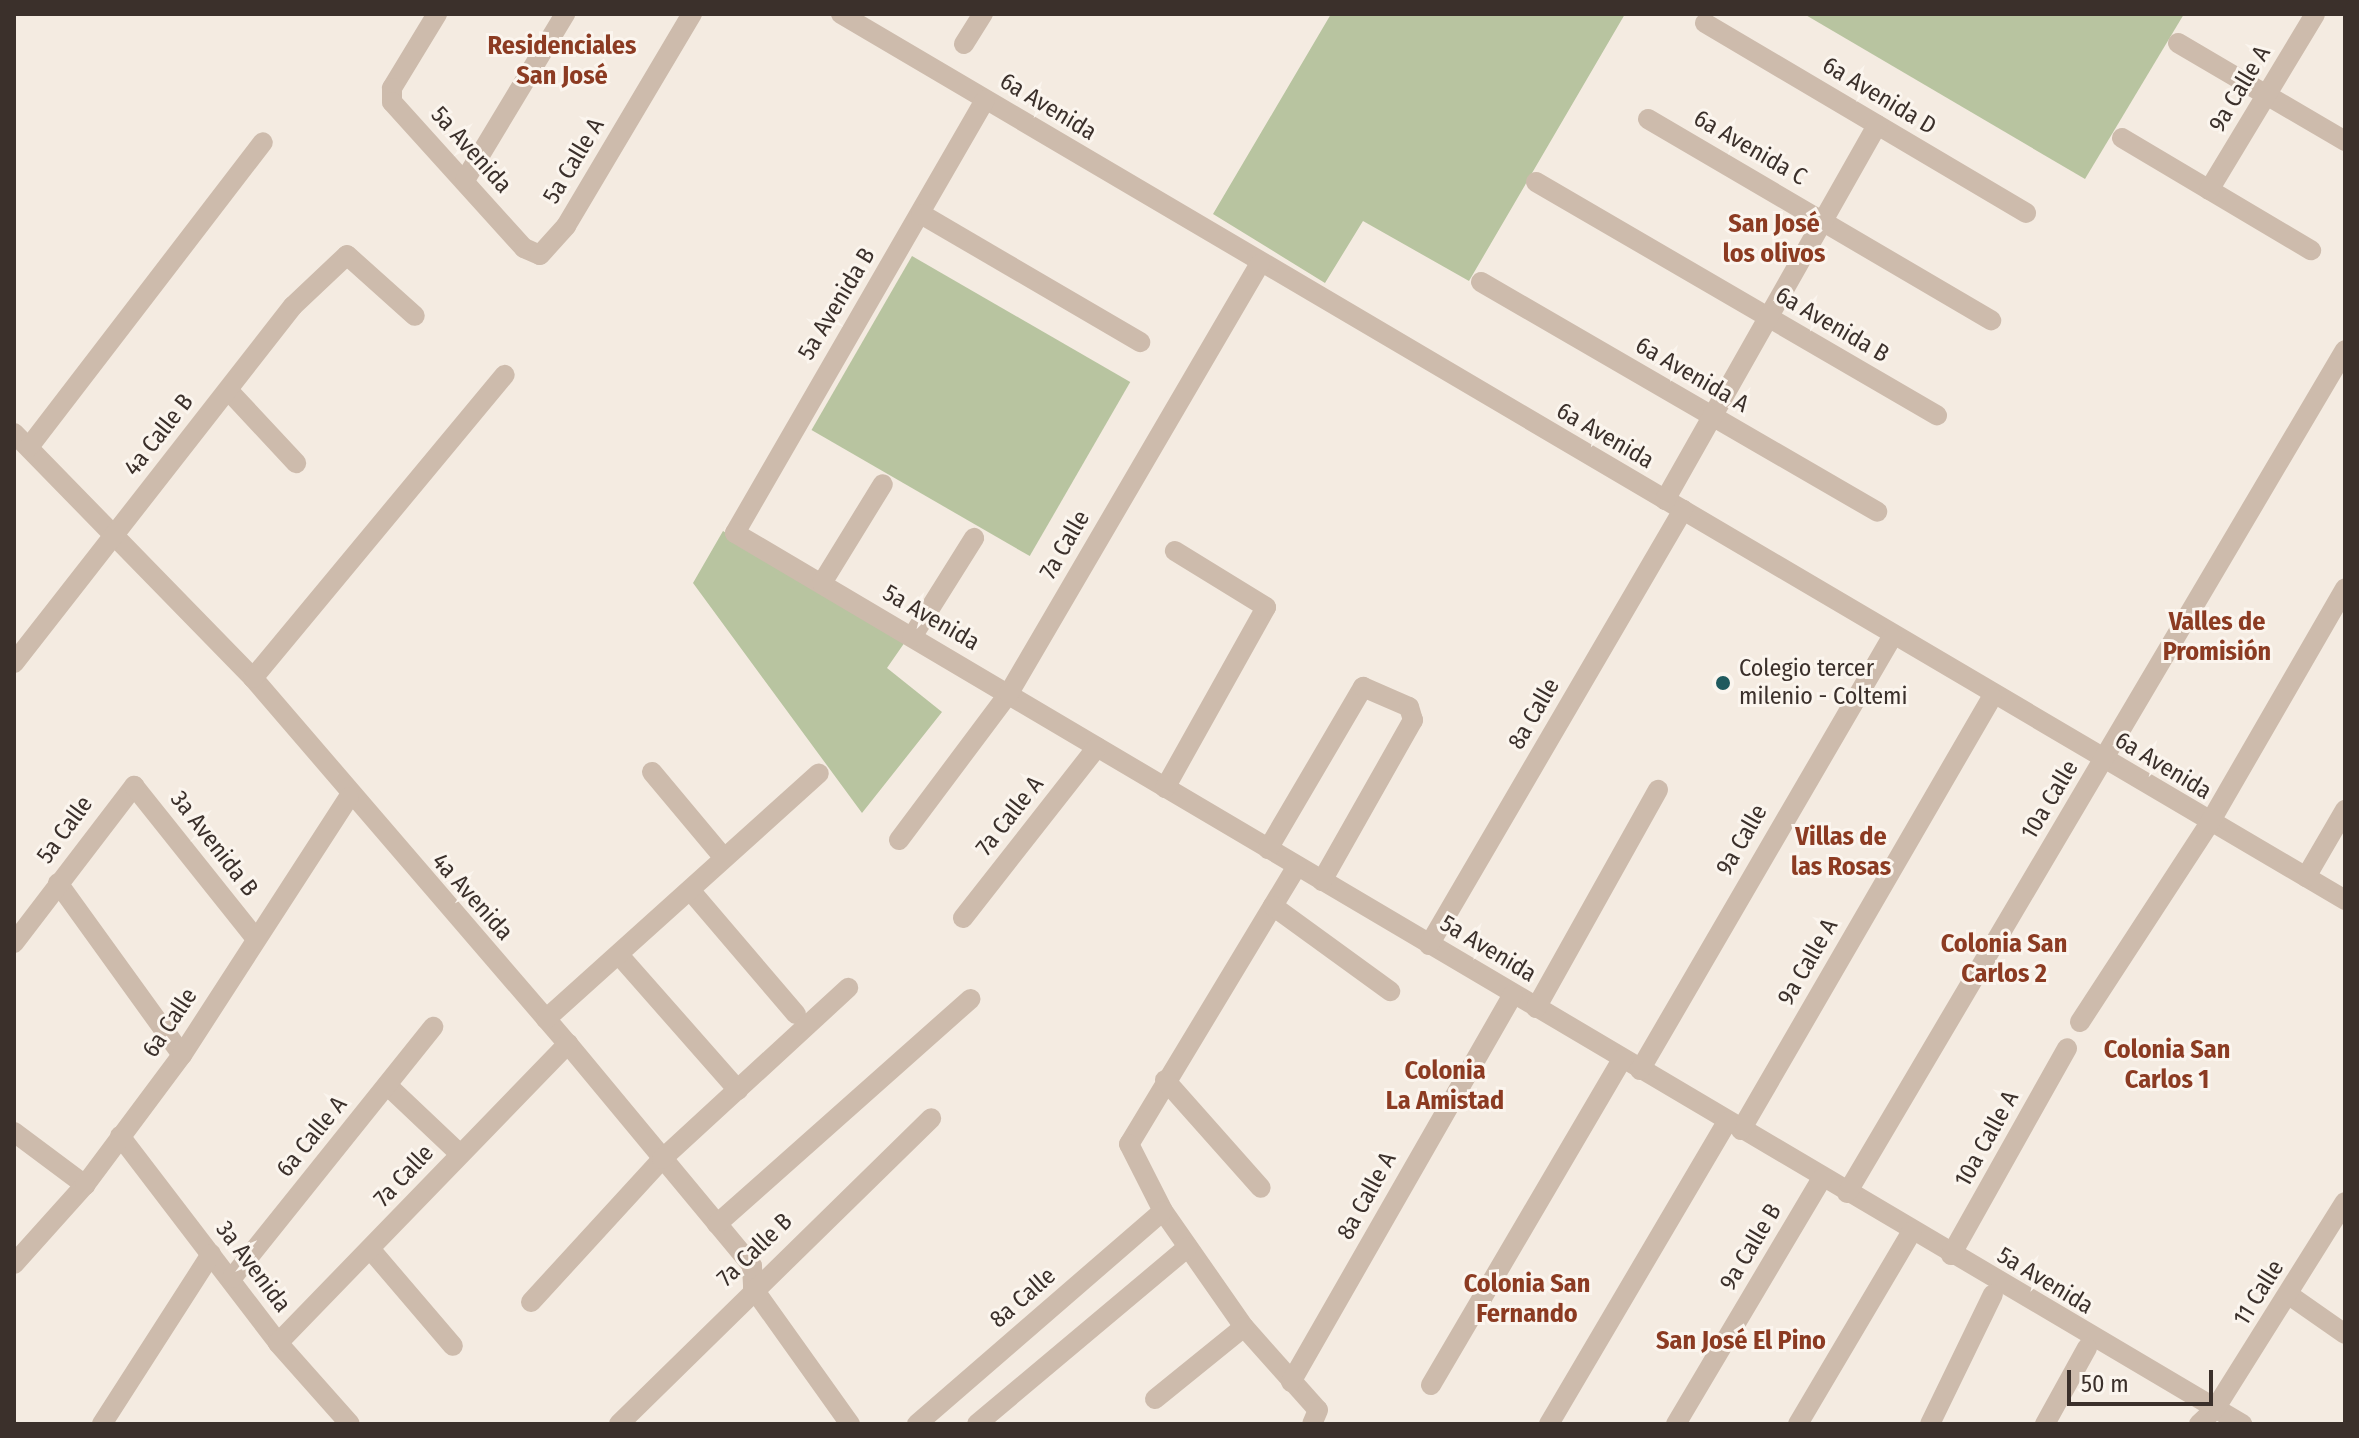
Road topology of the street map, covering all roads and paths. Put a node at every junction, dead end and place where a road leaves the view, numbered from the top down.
1 (437, 14) edge
2 (565, 14) edge
3 (692, 14) edge
4 (841, 14) edge
5 (983, 14) edge
6 (2315, 14) edge
7 (1705, 23) dead end
8 (2178, 43) dead end
9 (964, 44) dead end
10 (2266, 95) junction
11 (985, 100) junction
12 (1648, 119) dead end
13 (1877, 125) junction
14 (2122, 138) dead end
15 (2345, 141) edge
16 (263, 142) dead end
17 (465, 180) junction
18 (1536, 182) dead end
19 (2209, 190) junction
20 (2026, 213) dead end
21 (921, 214) junction
22 (1822, 220) junction
23 (2311, 250) dead end
24 (549, 251) joint
25 (1260, 264) junction
26 (1481, 282) dead end
27 (415, 316) dead end
28 (1767, 317) junction
29 (1991, 320) dead end
30 (1140, 342) dead end
31 (2345, 350) edge
32 (505, 375) dead end
33 (228, 390) junction
34 (1710, 415) junction
35 (1937, 415) dead end
36 (21, 440) edge
37 (296, 463) dead end
38 (883, 484) dead end
39 (1674, 505) junction
40 (1877, 512) dead end
41 (116, 533) junction
42 (735, 533) joint
43 (974, 538) dead end
44 (1175, 551) dead end
45 (822, 583) junction
46 (2345, 588) edge
47 (912, 637) junction
48 (1891, 638) junction
49 (14, 663) edge
50 (253, 678) junction
51 (1009, 693) junction
52 (1992, 697) junction
53 (1097, 747) junction
54 (2103, 761) junction
55 (652, 772) dead end
56 (819, 773) dead end
57 (128, 787) joint
58 (1165, 788) junction
59 (1658, 790) dead end
60 (349, 797) junction
61 (2345, 810) edge
62 (2209, 824) junction
63 (899, 840) dead end
64 (1268, 849) junction
65 (724, 858) junction
66 (1297, 866) junction
67 (2306, 877) junction
68 (1322, 881) junction
69 (58, 883) junction
70 (690, 890) junction
71 (2345, 900) edge
72 (1273, 906) junction
73 (963, 918) dead end
74 (256, 939) junction
75 (14, 943) edge
76 (1429, 945) junction
77 (619, 955) junction
78 (848, 988) dead end
79 (1390, 991) dead end
80 (1513, 995) junction
81 (970, 999) dead end
82 (1536, 1008) junction
83 (796, 1014) dead end
84 (546, 1019) junction
85 (2080, 1022) dead end
86 (433, 1027) dead end
87 (568, 1044) junction
88 (2067, 1048) dead end
89 (182, 1055) junction
90 (1631, 1065) junction
91 (1165, 1080) junction
92 (387, 1085) junction
93 (738, 1090) junction
94 (931, 1118) dead end
95 (1734, 1126) junction
96 (14, 1132) edge
97 (120, 1136) junction
98 (460, 1154) junction
99 (662, 1159) junction
100 (1822, 1178) junction
101 (85, 1185) junction
102 (1261, 1188) dead end
103 (1847, 1193) junction
104 (2345, 1202) edge
105 (1163, 1211) junction
106 (717, 1224) junction
107 (1912, 1231) junction
108 (1188, 1247) junction
109 (371, 1250) junction
110 (211, 1254) junction
111 (1951, 1255) junction
112 (14, 1264) edge
113 (232, 1278) junction
114 (753, 1288) junction
115 (1993, 1294) dead end
116 (2289, 1295) junction
117 (531, 1302) dead end
118 (1244, 1327) junction
119 (2345, 1334) edge
120 (278, 1343) junction
121 (453, 1346) dead end
122 (2087, 1348) dead end
123 (1291, 1382) junction
124 (1431, 1385) dead end
125 (1155, 1399) dead end
126 (2215, 1409) junction
127 (102, 1424) edge
128 (350, 1424) edge
129 (619, 1424) edge
130 (850, 1424) edge
131 (917, 1424) edge
132 (977, 1424) edge
133 (1312, 1424) edge
134 (1549, 1424) edge
135 (1676, 1424) edge
136 (1798, 1424) edge
137 (1930, 1424) edge
138 (2045, 1424) edge
139 (2199, 1424) edge
140 (2242, 1424) edge

1 - 17 street, 5a Avenida
2 - 17 street
3 - 24 street, 5a Calle A
4 - 11 street, 6a Avenida
5 - 9 street
6 - 10 street, 9a Calle A
7 - 13 street, 6a Avenida D
8 - 10 street
10 - 15 street
10 - 19 street, 9a Calle A
11 - 21 street, 5a Avenida B
11 - 25 street, 6a Avenida
12 - 22 street, 6a Avenida C
13 - 20 street, 6a Avenida D
13 - 22 street, 8a Calle
14 - 19 street
16 - 36 street
17 - 24 street, 5a Avenida
18 - 28 street, 6a Avenida B
19 - 23 street
21 - 30 street
21 - 42 street, 5a Avenida B
22 - 28 street, 8a Calle
22 - 29 street, 6a Avenida C
25 - 39 street, 6a Avenida
25 - 51 street, 7a Calle
26 - 34 street, 6a Avenida A
27 - 33 street, 4a Calle B
28 - 34 street, 8a Calle
28 - 35 street, 6a Avenida B
31 - 54 street, 10a Calle
32 - 50 street
33 - 37 street
33 - 41 street, 4a Calle B
34 - 39 street, 8a Calle
34 - 40 street, 6a Avenida A
36 - 41 street, 4a Avenida
38 - 45 street
39 - 48 street, 6a Avenida
39 - 76 street, 8a Calle
41 - 49 street, 4a Calle B
41 - 50 street, 4a Avenida
42 - 45 street, 5a Avenida
43 - 47 street
44 - 58 street
45 - 47 street, 5a Avenida
46 - 62 street
47 - 51 street, 5a Avenida
48 - 52 street, 6a Avenida
48 - 90 street, 9a Calle
50 - 60 street, 4a Avenida
51 - 53 street, 5a Avenida
51 - 63 street, 7a Calle
52 - 54 street, 6a Avenida
52 - 95 street, 9a Calle A
53 - 58 street, 5a Avenida
53 - 73 street, 7a Calle A
54 - 62 street, 6a Avenida
54 - 103 street, 10a Calle
55 - 65 street
56 - 65 street
57 - 69 street, 5a Calle
57 - 74 street, 3a Avenida B
58 - 64 street, 5a Avenida
59 - 82 street
60 - 74 street, 6a Calle
60 - 84 street, 4a Avenida
61 - 67 street
62 - 67 street, 6a Avenida
62 - 85 street
64 - 66 street, 5a Avenida
64 - 68 street
65 - 70 street
66 - 68 street, 5a Avenida
66 - 72 street
67 - 71 street, 6a Avenida
68 - 76 street, 5a Avenida
69 - 75 street, 5a Calle
69 - 89 street
70 - 77 street
70 - 83 street
72 - 79 street
72 - 91 street
74 - 89 street, 6a Calle
76 - 80 street, 5a Avenida
77 - 84 street
77 - 93 street
78 - 93 street
80 - 82 street, 5a Avenida
80 - 123 street, 8a Calle A
81 - 106 street
82 - 90 street, 5a Avenida
84 - 87 street, 4a Avenida
86 - 92 street, 6a Calle A
87 - 98 street, 7a Calle
87 - 99 street, 4a Avenida
88 - 111 street, 10a Calle A
89 - 97 street, 6a Calle
90 - 95 street, 5a Avenida
90 - 124 street, 9a Calle
91 - 102 street
91 - 105 street
92 - 98 street
92 - 113 street, 6a Calle A
93 - 99 street
94 - 114 street, 7a Calle B
95 - 100 street, 5a Avenida
95 - 134 street, 9a Calle A
96 - 101 street
97 - 101 street, 6a Calle
97 - 110 street, 3a Avenida
98 - 109 street, 7a Calle
99 - 106 street, 4a Avenida
99 - 117 street
100 - 103 street, 5a Avenida
100 - 135 street, 9a Calle B
101 - 112 street, 6a Calle
103 - 107 street, 5a Avenida
104 - 116 street, 11 Calle
105 - 108 street
105 - 131 street, 8a Calle
106 - 114 street, 4a Avenida
107 - 111 street, 5a Avenida
107 - 136 street
108 - 118 street
108 - 132 street
109 - 120 street, 7a Calle
109 - 121 street
110 - 113 street, 3a Avenida
110 - 127 street
111 - 126 street, 5a Avenida
113 - 120 street, 3a Avenida
114 - 129 street, 7a Calle B
114 - 130 street, 4a Avenida
115 - 137 street
116 - 119 street
116 - 126 street, 11 Calle
118 - 123 street
118 - 125 street
120 - 128 street, 3a Avenida
122 - 138 street
123 - 133 street
126 - 139 street
126 - 140 street, 5a Avenida

